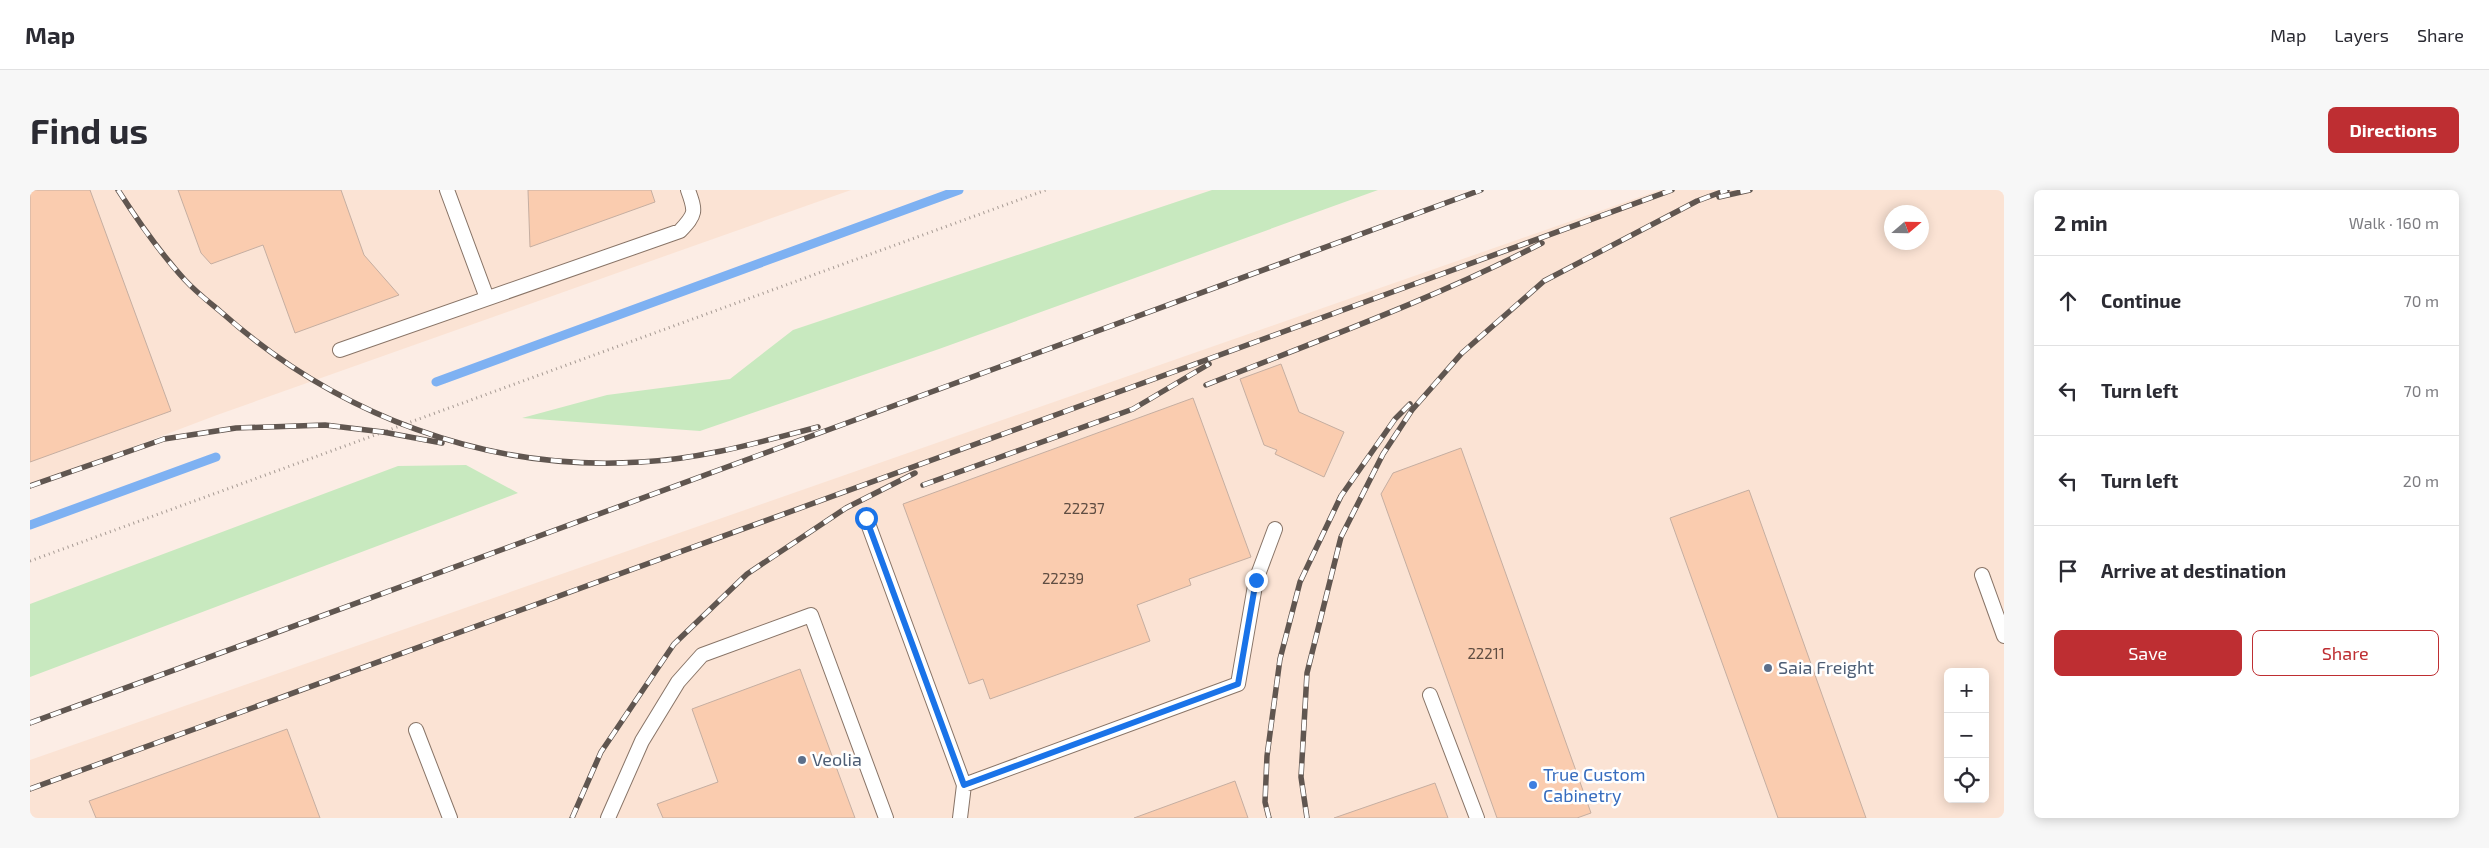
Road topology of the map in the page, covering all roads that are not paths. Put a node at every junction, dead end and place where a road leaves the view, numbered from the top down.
1 (447, 190) edge
2 (688, 190) edge
3 (487, 298) junction
4 (340, 350) dead end
5 (866, 518) dead end
6 (1275, 529) dead end
7 (1982, 575) dead end
8 (2004, 636) edge
9 (1430, 696) dead end
10 (416, 730) dead end
11 (964, 785) junction
12 (450, 818) edge
13 (608, 818) edge
14 (886, 818) edge
15 (960, 818) edge
16 (1477, 818) edge

1 - 3 lane
2 - 3 lane
3 - 4 lane
5 - 11 lane
6 - 11 lane
7 - 8 lane
9 - 16 lane
10 - 12 lane
11 - 15 lane
13 - 14 lane

